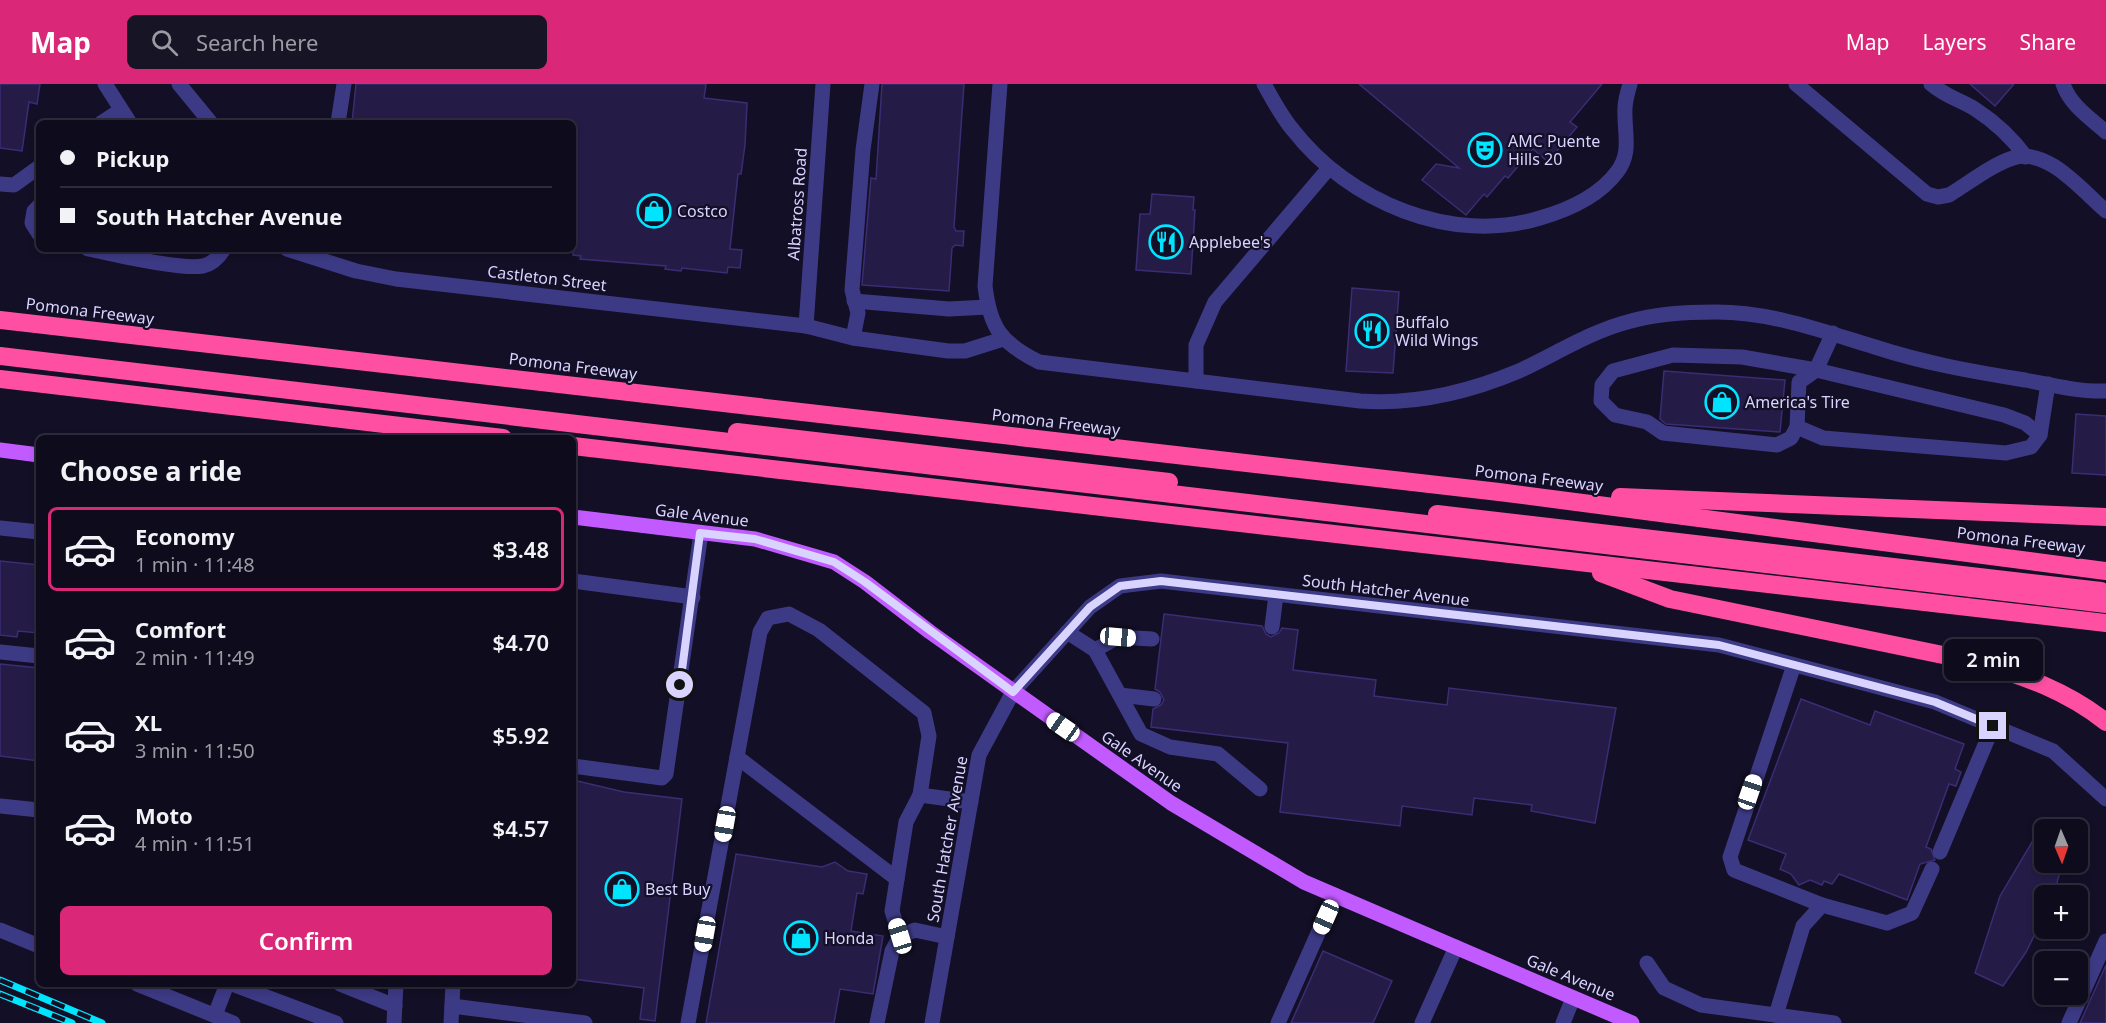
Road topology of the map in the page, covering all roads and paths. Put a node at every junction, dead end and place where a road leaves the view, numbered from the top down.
1 (105, 84) edge
2 (179, 84) edge
3 (344, 84) edge
4 (824, 84) edge
5 (872, 84) edge
6 (1000, 84) edge
7 (1264, 84) edge
8 (1630, 84) edge
9 (1796, 84) edge
10 (1931, 84) edge
11 (2064, 84) edge
12 (121, 110) junction
13 (106, 120) edge
14 (128, 120) edge
15 (209, 120) edge
16 (338, 120) edge
17 (2106, 132) edge
18 (2026, 157) junction
19 (1329, 168) junction
20 (36, 169) edge
21 (0, 184) edge
22 (36, 208) edge
23 (2106, 211) edge
24 (36, 229) edge
25 (124, 252) edge
26 (222, 252) edge
27 (314, 254) edge
28 (171, 256) edge
29 (854, 301) junction
30 (988, 307) junction
31 (0, 320) edge
32 (806, 326) junction
33 (1833, 333) junction
34 (853, 338) junction
35 (1003, 339) junction
36 (0, 345) edge
37 (0, 356) edge
38 (1816, 370) junction
39 (0, 379) edge
40 (1196, 381) junction
41 (2048, 384) junction
42 (2106, 391) edge
43 (1797, 427) junction
44 (477, 435) edge
45 (2040, 435) junction
46 (576, 446) edge
47 (0, 450) edge
48 (36, 455) edge
49 (1499, 492) junction
50 (576, 517) edge
51 (2106, 517) edge
52 (0, 528) edge
53 (36, 532) edge
54 (700, 533) junction
55 (1576, 564) junction
56 (2106, 566) edge
57 (2077, 567) junction
58 (2106, 571) edge
59 (576, 581) edge
60 (2106, 591) edge
61 (1276, 595) junction
62 (693, 597) junction
63 (2106, 604) edge
64 (2106, 623) edge
65 (1272, 627) dead end
66 (1067, 632) junction
67 (1152, 639) dead end
68 (1095, 650) junction
69 (0, 652) edge
70 (36, 656) edge
71 (1794, 665) junction
72 (1013, 692) junction
73 (1120, 695) junction
74 (1154, 699) dead end
75 (2106, 722) edge
76 (1993, 726) junction
77 (737, 757) junction
78 (576, 766) edge
79 (1260, 789) dead end
80 (920, 795) junction
81 (2106, 799) edge
82 (971, 802) junction
83 (0, 806) edge
84 (36, 810) edge
85 (1940, 852) dead end
86 (1932, 869) dead end
87 (897, 879) junction
88 (1335, 896) junction
89 (1822, 905) junction
90 (0, 930) edge
91 (900, 936) junction
92 (948, 937) junction
93 (2106, 941) edge
94 (36, 945) edge
95 (1456, 947) junction
96 (1647, 963) dead end
97 (145, 987) edge
98 (226, 987) edge
99 (240, 987) edge
100 (348, 987) edge
101 (396, 987) edge
102 (453, 987) edge
103 (1574, 998) junction
104 (395, 1006) junction
105 (452, 1006) junction
106 (215, 1015) junction
107 (1776, 1015) junction
108 (233, 1023) edge
109 (336, 1023) edge
110 (394, 1023) edge
111 (451, 1023) edge
112 (585, 1023) edge
113 (688, 1023) edge
114 (877, 1023) edge
115 (933, 1023) edge
116 (1278, 1023) edge
117 (1422, 1023) edge
118 (1563, 1023) edge
119 (1632, 1023) edge
120 (1834, 1023) edge
121 (2069, 1023) edge

1 - 12 street
2 - 15 street
3 - 16 street
4 - 32 street, Albatross Road
5 - 29 street
6 - 30 street
7 - 19 street
8 - 19 street
9 - 18 street
10 - 18 street
11 - 17 street
12 - 13 street
12 - 14 street
18 - 23 street
19 - 40 street
20 - 21 street
22 - 24 street
25 - 28 street
26 - 28 street
27 - 32 street, Castleton Street
29 - 30 street
29 - 34 street
30 - 35 street
31 - 49 highway, Pomona Freeway
32 - 34 street, Castleton Street
33 - 38 street
33 - 40 street
33 - 41 street
34 - 35 street, Castleton Street
35 - 40 street
36 - 60 highway
37 - 63 highway
38 - 43 street
38 - 43 street
38 - 45 street
39 - 44 highway
41 - 42 street
41 - 45 street
43 - 45 street
46 - 55 highway
47 - 48 main road
49 - 51 highway
49 - 57 highway, Pomona Freeway
50 - 54 main road, Gale Avenue
52 - 53 street
54 - 62 street
54 - 72 main road, Gale Avenue
55 - 64 highway
55 - 75 highway
56 - 57 highway
57 - 58 highway, Pomona Freeway
59 - 62 street
61 - 65 street
61 - 66 street, South Hatcher Avenue
61 - 71 street, South Hatcher Avenue
62 - 78 street
66 - 68 street
66 - 72 street, South Hatcher Avenue
67 - 68 street
68 - 73 street
69 - 70 street
71 - 76 street, South Hatcher Avenue
71 - 89 street
72 - 82 street, South Hatcher Avenue
72 - 88 main road, Gale Avenue
73 - 74 street
73 - 79 street
76 - 81 street, South Hatcher Avenue
76 - 85 street
77 - 80 street
77 - 87 street
77 - 113 street
80 - 82 street
80 - 87 street
82 - 92 street, South Hatcher Avenue
83 - 84 street
86 - 89 street
87 - 91 street
88 - 95 main road, Gale Avenue
88 - 116 street
89 - 107 street
90 - 94 street
91 - 92 street
91 - 114 street
92 - 115 street, South Hatcher Avenue
93 - 121 street
95 - 103 main road, Gale Avenue
95 - 117 street
96 - 107 street
97 - 106 street
98 - 106 street
99 - 109 street
100 - 104 street
101 - 104 street
102 - 105 street
103 - 118 street
103 - 119 main road, Gale Avenue
104 - 110 street
105 - 111 street
105 - 112 street
106 - 108 street
107 - 120 street

